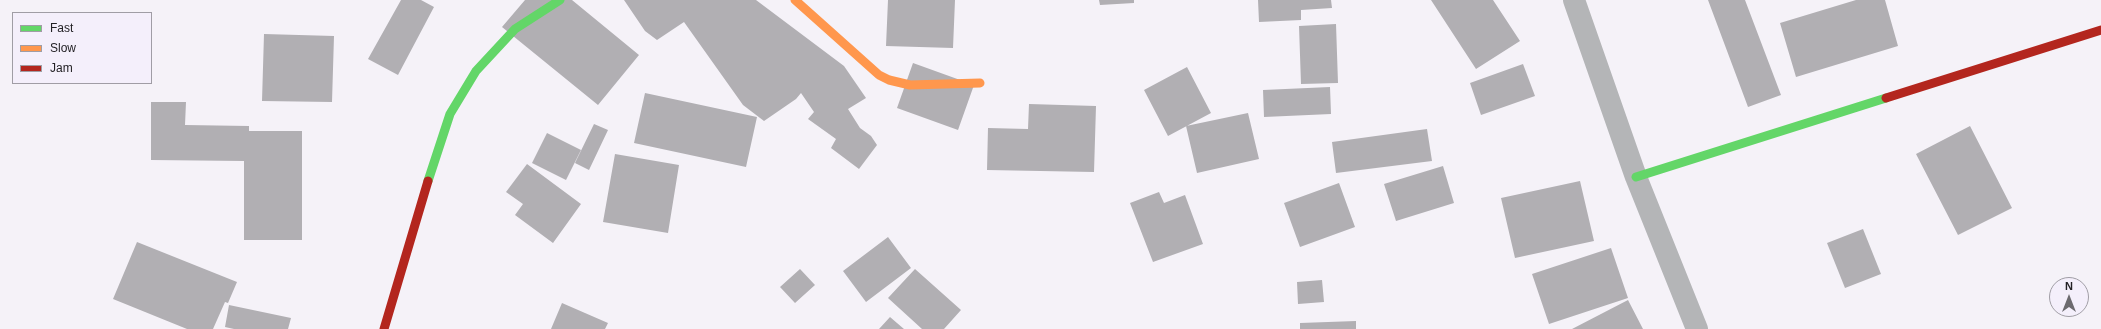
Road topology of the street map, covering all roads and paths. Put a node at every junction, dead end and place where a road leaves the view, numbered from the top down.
1 (560, 0) edge
2 (795, 0) edge
3 (1574, 0) edge
4 (2101, 30) edge
5 (980, 83) dead end
6 (1636, 177) junction
7 (384, 329) edge
8 (1697, 329) edge

1 - 7 street
2 - 5 street
3 - 6 street
4 - 6 street
6 - 8 street

